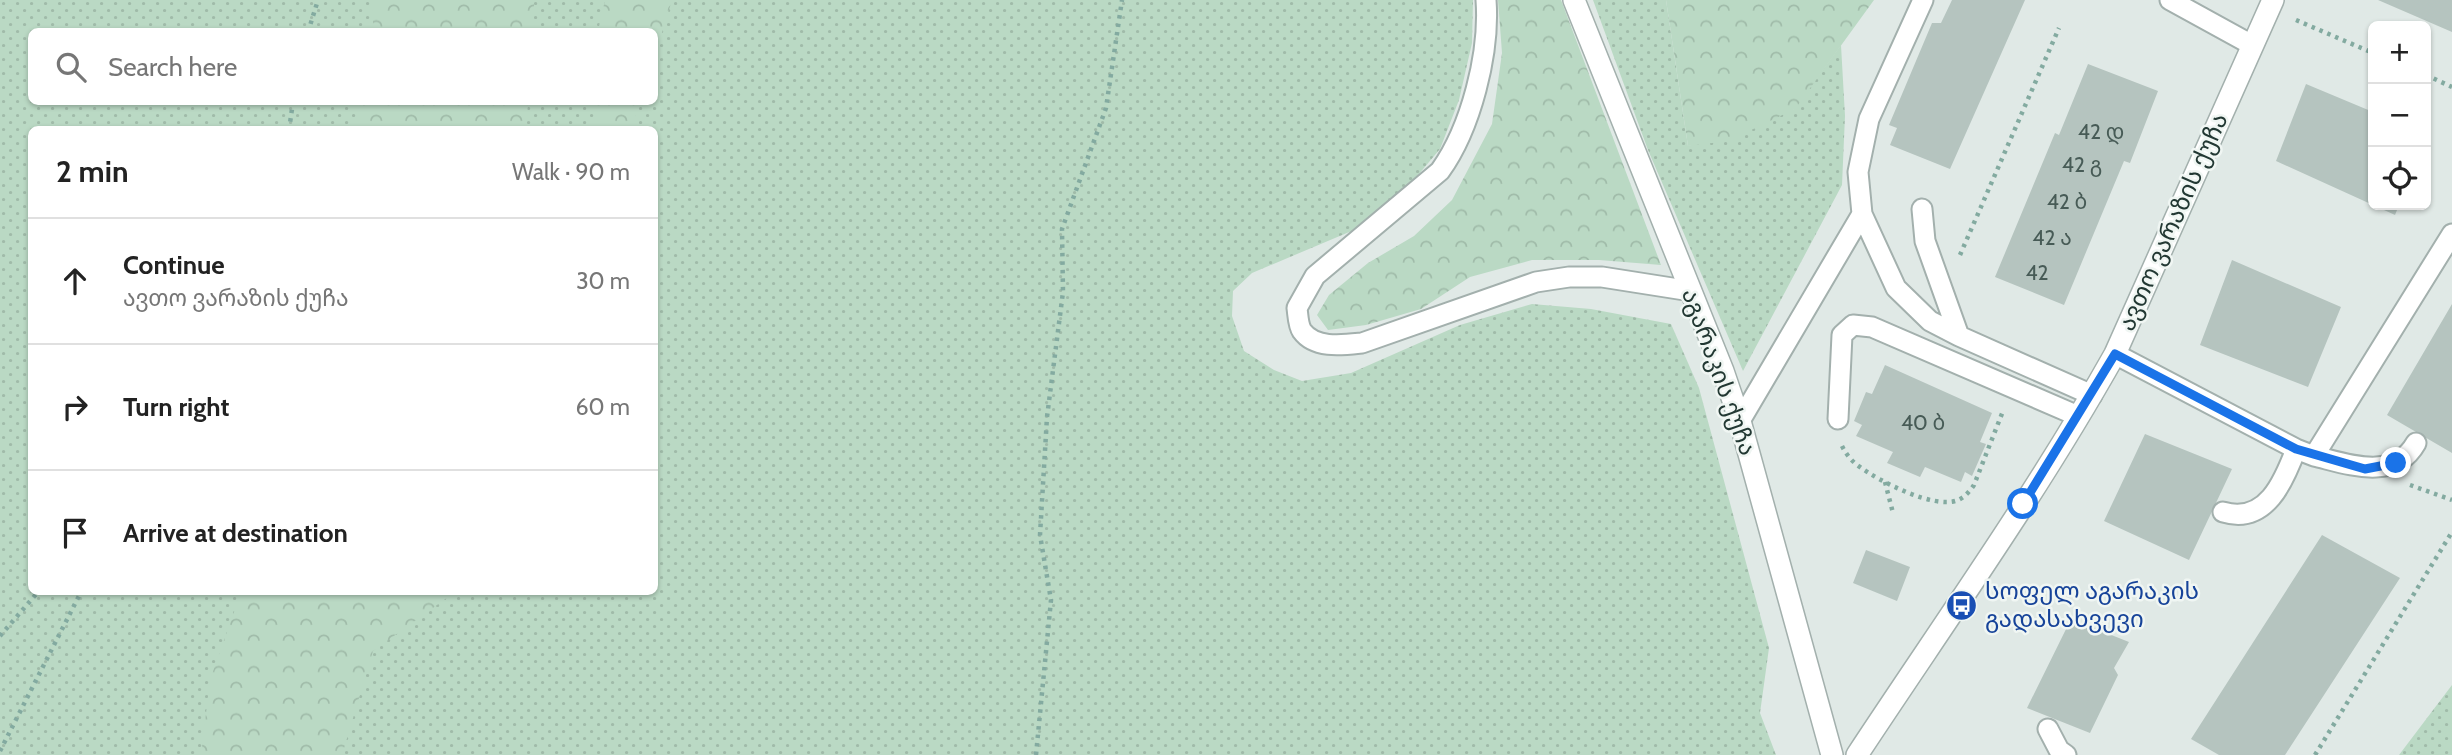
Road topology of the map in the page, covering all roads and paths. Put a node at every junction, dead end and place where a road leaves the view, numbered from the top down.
1 (318, 0) edge
2 (1122, 0) edge
3 (1486, 0) edge
4 (1574, 0) edge
5 (1923, 0) edge
6 (2170, 0) edge
7 (2271, 4) edge
8 (309, 28) edge
9 (2059, 28) dead end
10 (2252, 45) junction
11 (2368, 51) edge
12 (2431, 77) edge
13 (2452, 87) edge
14 (293, 105) edge
15 (290, 126) edge
16 (1923, 208) dead end
17 (1861, 214) junction
18 (2452, 234) edge
19 (1691, 290) junction
20 (1944, 292) junction
21 (1959, 337) junction
22 (2115, 354) junction
23 (2012, 387) junction
24 (2092, 395) junction
25 (2078, 416) junction
26 (1838, 419) joint
27 (1740, 421) junction
28 (2416, 443) dead end
29 (2305, 452) junction
30 (1885, 481) junction
31 (2223, 512) dead end
32 (1893, 513) dead end
33 (2452, 532) edge
34 (35, 595) edge
35 (79, 595) edge
36 (0, 636) edge
37 (2048, 729) dead end
38 (0, 751) edge
39 (1036, 755) edge
40 (1832, 755) edge
41 (1857, 755) edge
42 (2066, 755) edge
43 (2315, 755) edge

1 - 8 path
2 - 39 path
3 - 19 lane
4 - 19 street, აგარაკის ქუჩა
5 - 17 lane
6 - 10 lane
7 - 10 street, ავთო ვარაზის ქუჩა
7 - 11 path
9 - 20 path
10 - 22 street, ავთო ვარაზის ქუჩა
12 - 13 path
14 - 15 path
16 - 20 lane
17 - 21 lane
17 - 27 lane
18 - 29 lane
19 - 27 street, აგარაკის ქუჩა
20 - 21 lane
21 - 24 lane
22 - 24 street, ავთო ვარაზის ქუჩა
22 - 29 lane
23 - 25 lane
23 - 26 lane
23 - 30 path
24 - 25 street, ავთო ვარაზის ქუჩა
25 - 41 street, ავთო ვარაზის ქუჩა
26 - 30 path
27 - 40 street, აგარაკის ქუჩა
28 - 29 lane
29 - 31 lane
30 - 32 path
33 - 43 path
34 - 36 path
35 - 38 path
37 - 42 lane

